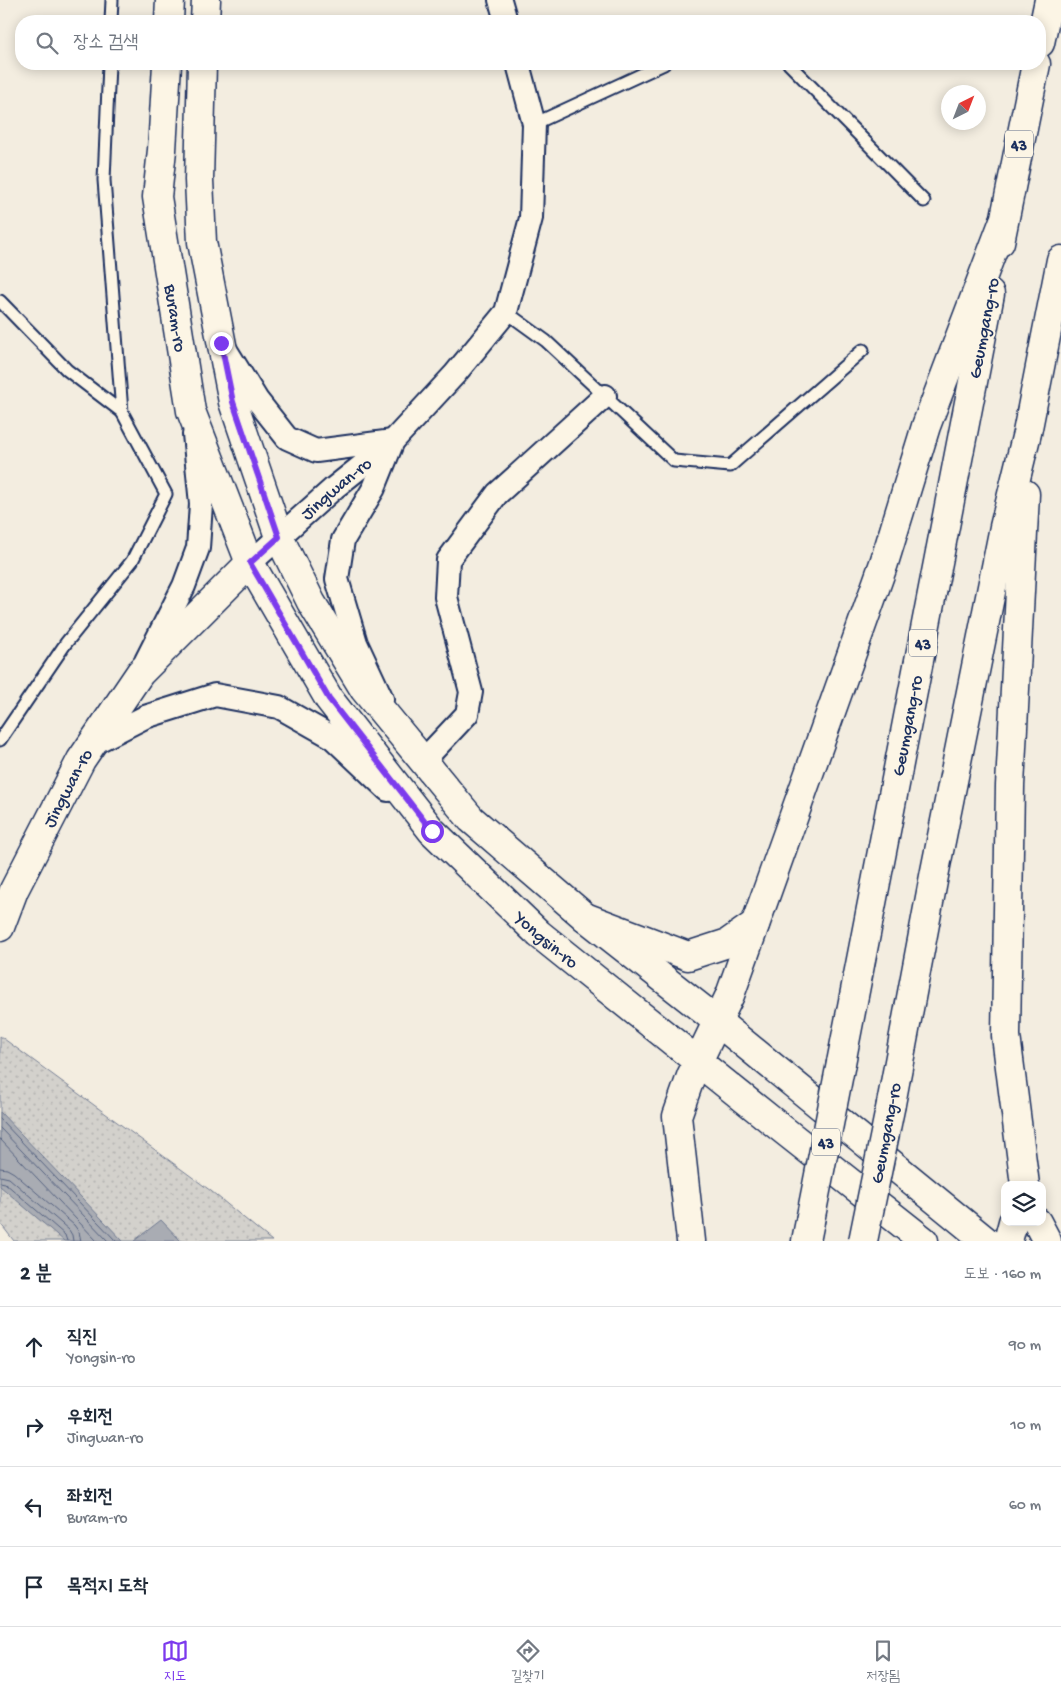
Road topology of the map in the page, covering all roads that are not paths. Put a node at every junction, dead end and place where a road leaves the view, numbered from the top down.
1 (112, 0) edge
2 (170, 0) edge
3 (206, 0) edge
4 (500, 0) edge
5 (1048, 0) edge
6 (111, 15) edge
7 (169, 15) edge
8 (205, 15) edge
9 (504, 15) edge
10 (1045, 15) edge
11 (109, 70) edge
12 (167, 70) edge
13 (202, 70) edge
14 (520, 70) edge
15 (651, 70) edge
16 (795, 70) edge
17 (1035, 70) edge
18 (534, 124) junction
19 (924, 200) dead end
20 (1003, 223) junction
21 (1061, 260) edge
22 (0, 301) edge
23 (506, 312) junction
24 (221, 343) junction
25 (863, 350) dead end
26 (605, 396) junction
27 (191, 411) junction
28 (122, 412) junction
29 (1027, 433) junction
30 (393, 441) junction
31 (279, 537) junction
32 (250, 563) junction
33 (140, 673) junction
34 (394, 725) junction
35 (0, 740) edge
36 (92, 744) junction
37 (423, 761) junction
38 (432, 831) junction
39 (585, 917) junction
40 (755, 924) junction
41 (0, 927) edge
42 (718, 1023) junction
43 (698, 1061) junction
44 (1024, 1181) edge
45 (1012, 1226) edge
46 (1039, 1226) edge
47 (808, 1231) edge
48 (691, 1241) edge
49 (863, 1241) edge
50 (924, 1241) edge
51 (986, 1241) edge
52 (1008, 1241) edge
53 (1047, 1241) edge

1 - 6 lane
2 - 7 main road
3 - 8 main road
4 - 9 street
5 - 10 main road
11 - 28 lane
12 - 27 main road, Buram-ro
13 - 24 main road
14 - 18 street, Jingwan-ro
15 - 18 lane
16 - 19 lane
17 - 20 main road, Geumgang-ro / 43
18 - 23 street, Jingwan-ro
20 - 40 main road
20 - 47 main road, Geumgang-ro / 43, bridge
21 - 29 main road, Geumgang-ro
22 - 28 lane
23 - 26 lane
23 - 30 street, Jingwan-ro
24 - 30 street
24 - 31 main road
25 - 26 lane
26 - 37 street
27 - 32 main road, Buram-ro
27 - 33 street
28 - 35 lane
29 - 44 main road
29 - 49 main road, Geumgang-ro, bridge
30 - 31 street, Jingwan-ro
30 - 34 street
31 - 32 street, Jingwan-ro
31 - 34 main road
32 - 33 main road, Jingwan-ro
32 - 38 main road, Yongsin-ro
33 - 36 main road, Jingwan-ro
34 - 37 main road
36 - 38 street
36 - 41 main road, Jingwan-ro
37 - 39 main road
38 - 43 main road, Yongsin-ro
39 - 40 main road
39 - 42 main road
40 - 42 main road
42 - 43 main road
42 - 51 main road
43 - 48 main road
43 - 50 main road, Yongsin-ro
45 - 52 main road
46 - 53 main road

